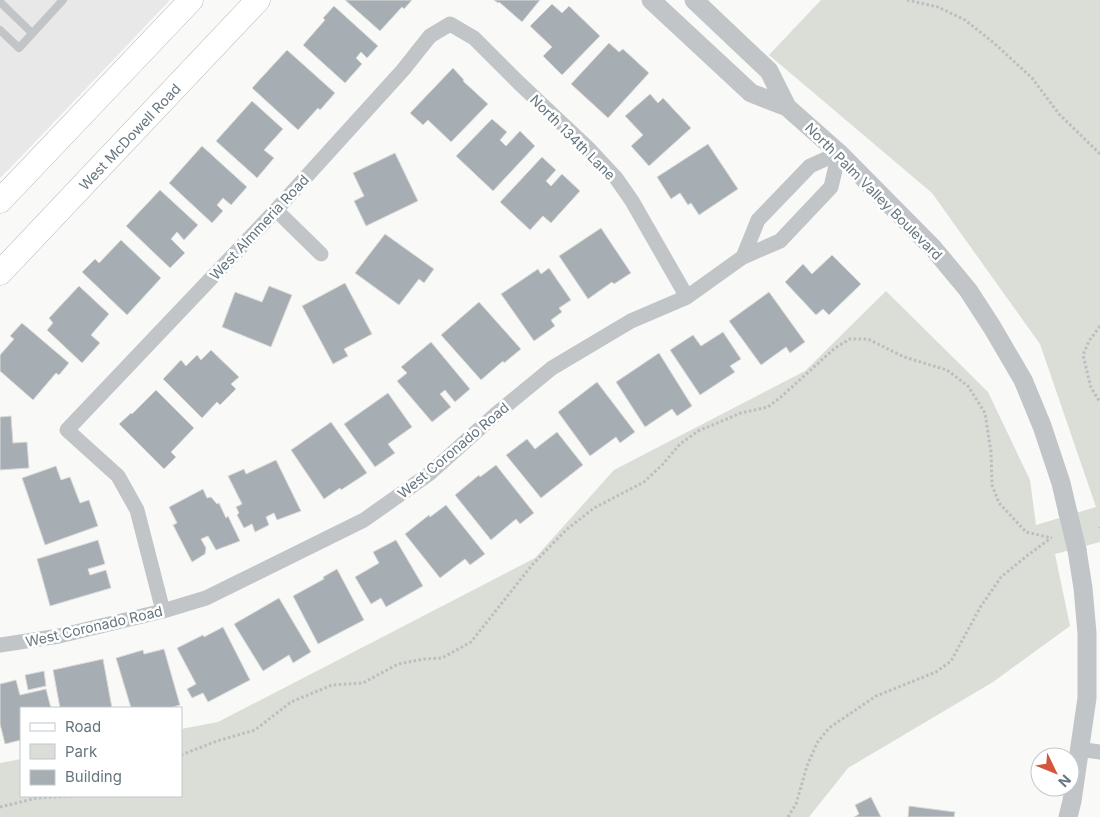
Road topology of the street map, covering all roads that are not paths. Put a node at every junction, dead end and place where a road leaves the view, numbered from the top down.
1 (64, 0) edge
2 (192, 0) edge
3 (258, 0) edge
4 (651, 0) edge
5 (694, 0) edge
6 (0, 2) edge
7 (450, 24) joint
8 (0, 30) edge
9 (32, 34) junction
10 (788, 107) junction
11 (839, 153) junction
12 (0, 201) edge
13 (276, 210) junction
14 (321, 254) dead end
15 (743, 257) junction
16 (0, 274) edge
17 (687, 297) junction
18 (163, 611) junction
19 (0, 645) edge
20 (1079, 747) edge
21 (1080, 750) edge
22 (1100, 752) edge
23 (1073, 797) edge
24 (1068, 817) edge

1 - 9 lane
2 - 12 main road
3 - 16 main road, West McDowell Road
4 - 10 street, North Palm Valley Boulevard
5 - 10 street, North Palm Valley Boulevard
6 - 9 lane
7 - 13 street, West Almmeria Road
7 - 17 street, North 134th Lane
8 - 9 lane
10 - 11 street, North Palm Valley Boulevard
11 - 15 street
11 - 15 street, West Coronado Road
11 - 20 street, North Palm Valley Boulevard, bridge
13 - 14 street
13 - 18 street, West Almmeria Road
15 - 17 street, West Coronado Road
17 - 18 street, West Coronado Road
18 - 19 street, West Coronado Road
21 - 22 street
23 - 24 street, North Palm Valley Boulevard

